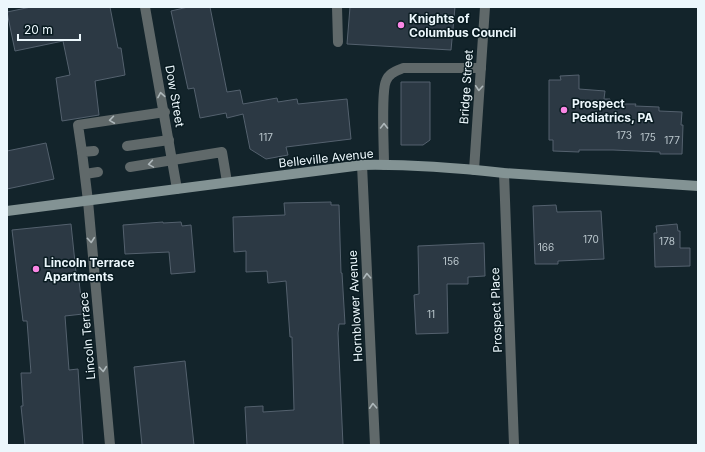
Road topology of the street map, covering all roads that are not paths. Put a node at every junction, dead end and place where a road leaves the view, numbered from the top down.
1 (145, 7) edge
2 (337, 7) edge
3 (485, 7) edge
4 (338, 42) dead end
5 (481, 68) junction
6 (165, 112) junction
7 (169, 140) junction
8 (128, 146) dead end
9 (94, 151) dead end
10 (82, 152) junction
11 (173, 161) junction
12 (362, 165) junction
13 (384, 165) junction
14 (130, 167) dead end
15 (474, 170) junction
16 (98, 172) dead end
17 (85, 174) junction
18 (504, 174) junction
19 (227, 182) junction
20 (698, 186) edge
21 (177, 189) junction
22 (88, 201) junction
23 (7, 211) edge
24 (110, 445) edge
25 (375, 445) edge
26 (514, 445) edge

6 -> 1 street, Dow Street
2 - 4 street
3 - 5 street, Bridge Street
13 -> 5 street
5 -> 15 street, Bridge Street
6 - 7 street, Dow Street
6 -> 10 street, Lincoln Terrace
7 - 8 street
7 - 11 street, Dow Street
9 - 10 street
10 - 17 street, Lincoln Terrace
11 -> 14 street
11 - 19 street
11 - 21 street, Dow Street
12 - 13 main road, Belleville Avenue
12 - 19 main road, Belleville Avenue
25 -> 12 street, Hornblower Avenue
13 - 15 main road, Belleville Avenue
15 - 18 main road, Belleville Avenue
16 - 17 street
17 - 22 street, Lincoln Terrace
18 - 20 main road, Belleville Avenue
18 - 26 street, Prospect Place
19 - 21 main road, Belleville Avenue
21 - 22 main road, Belleville Avenue
22 - 23 main road, Belleville Avenue
22 -> 24 street, Lincoln Terrace

